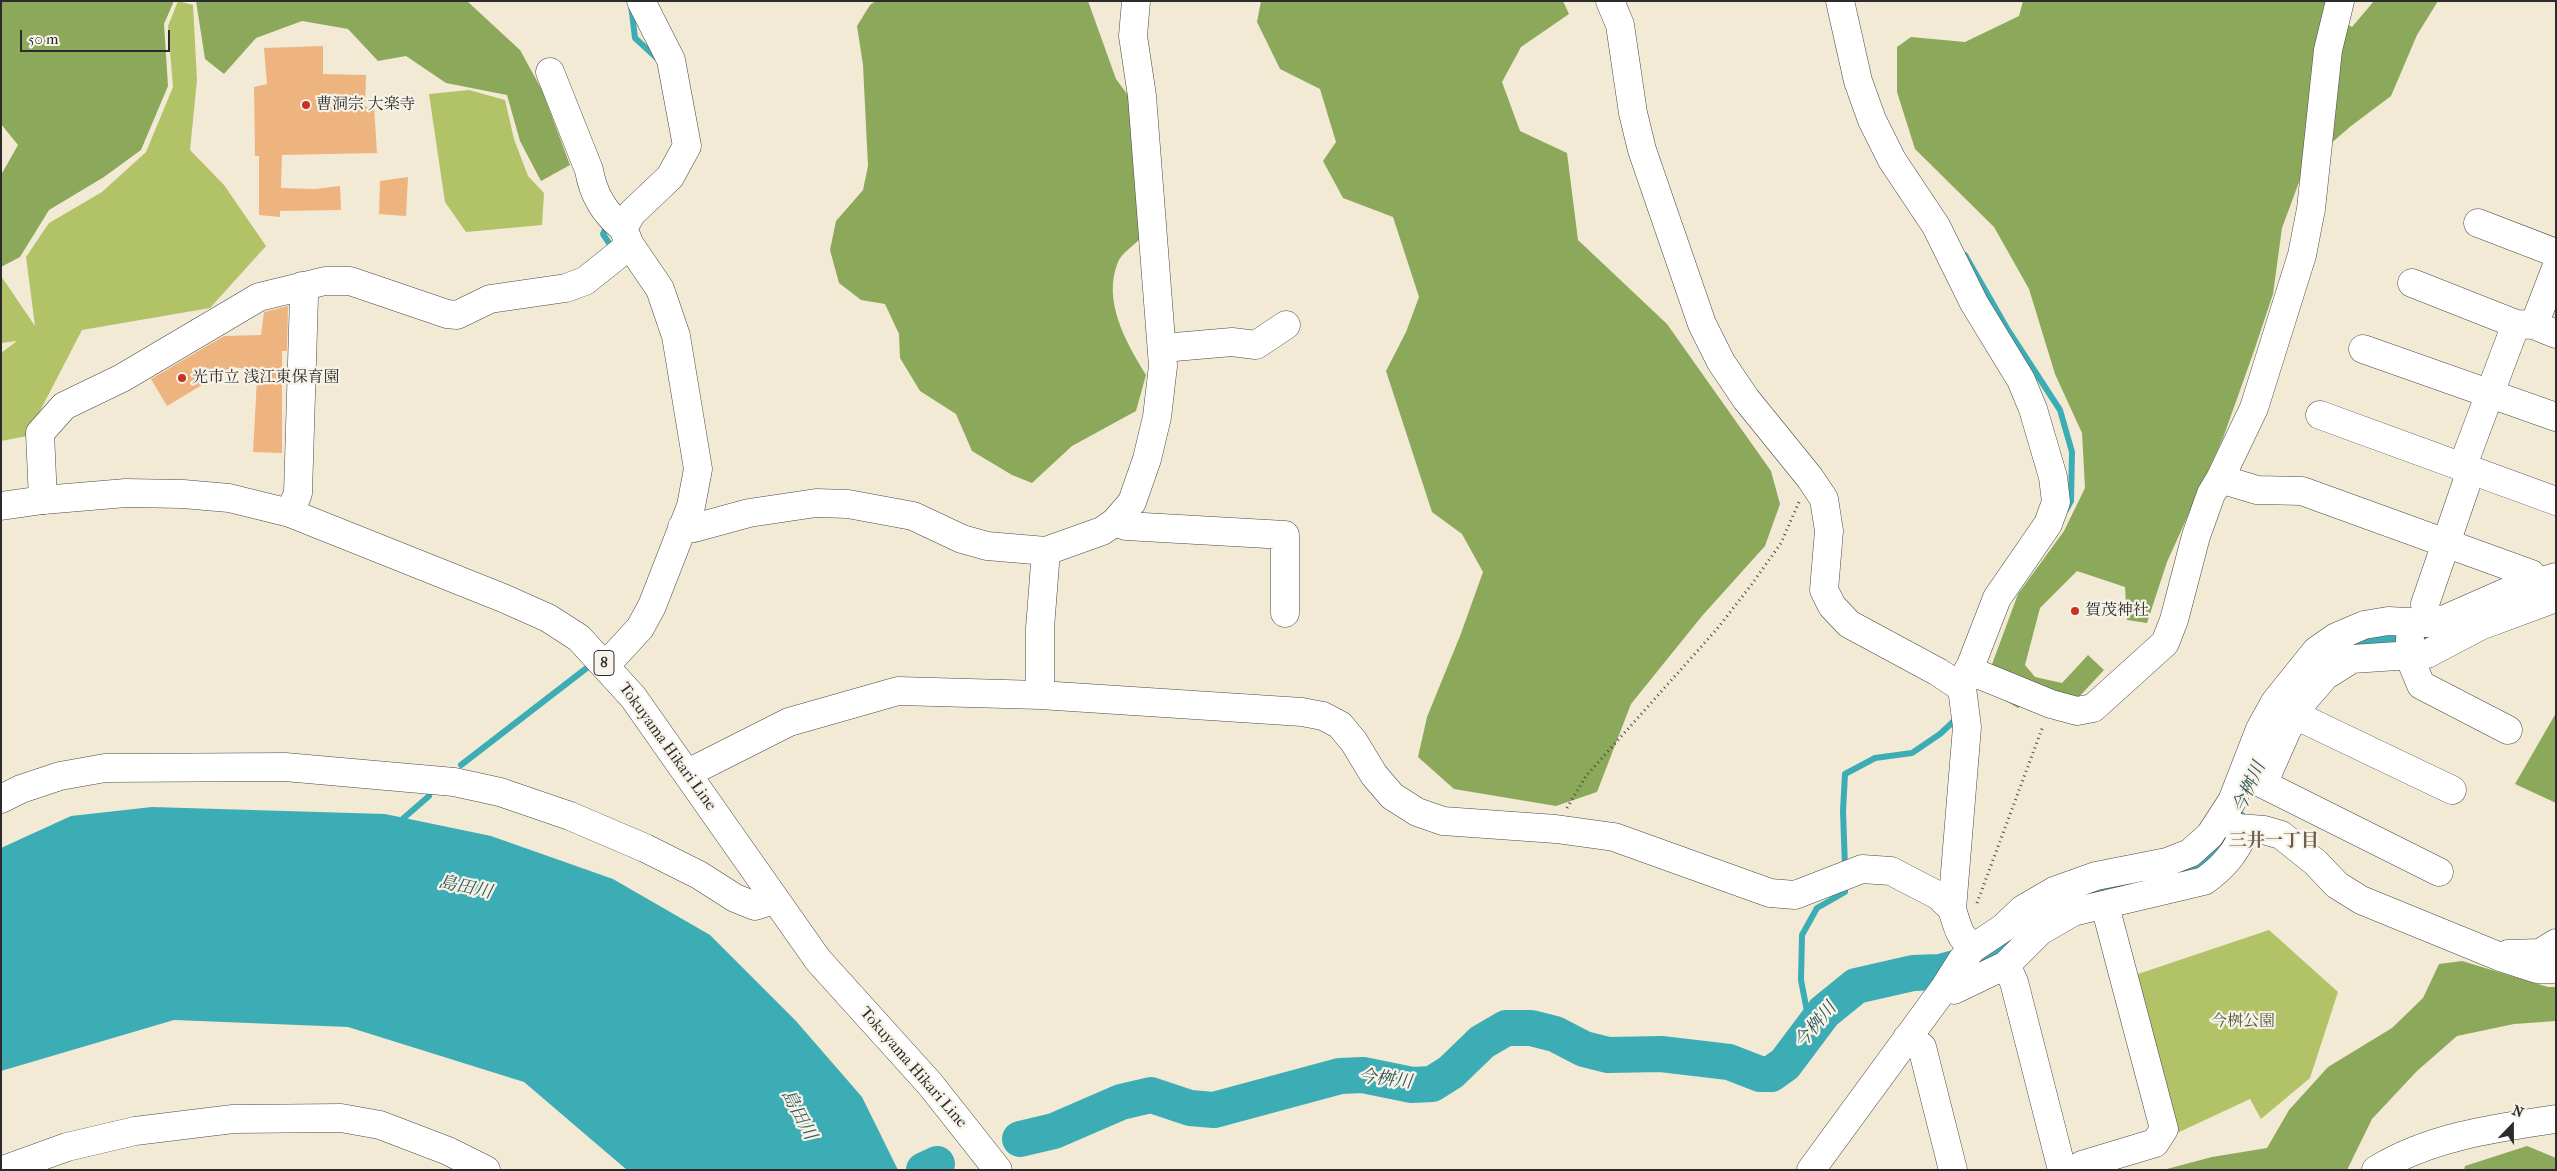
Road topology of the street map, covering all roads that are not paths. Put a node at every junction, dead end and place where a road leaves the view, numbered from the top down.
1 (641, 1) edge
2 (1117, 1) edge
3 (1136, 1) edge
4 (1610, 1) edge
5 (1840, 1) edge
6 (2340, 1) edge
7 (550, 72) dead end
8 (1142, 96) junction
9 (2478, 223) dead end
10 (626, 237) junction
11 (2556, 253) edge
12 (2556, 268) edge
13 (2412, 283) dead end
14 (302, 286) junction
15 (1286, 325) dead end
16 (2535, 328) edge
17 (1163, 348) junction
18 (2362, 349) dead end
19 (2491, 394) junction
20 (2320, 415) dead end
21 (2556, 417) edge
22 (2467, 469) junction
23 (2220, 479) junction
24 (43, 500) junction
25 (2556, 501) edge
26 (1, 506) edge
27 (290, 513) junction
28 (1115, 522) junction
29 (682, 527) junction
30 (2445, 542) junction
31 (1046, 551) junction
32 (2549, 586) edge
33 (1285, 613) dead end
34 (2419, 623) junction
35 (2409, 656) junction
36 (606, 665) junction
37 (1965, 679) junction
38 (1040, 695) junction
39 (2295, 715) junction
40 (2508, 730) dead end
41 (688, 773) junction
42 (2452, 790) dead end
43 (1, 799) edge
44 (2296, 801) junction
45 (2220, 820) junction
46 (2246, 830) junction
47 (2281, 835) junction
48 (2439, 872) dead end
49 (774, 900) junction
50 (2105, 906) junction
51 (1964, 908) junction
52 (2556, 943) edge
53 (1973, 948) junction
54 (2503, 958) junction
55 (2006, 965) junction
56 (2556, 969) edge
57 (1945, 987) junction
58 (1907, 1038) junction
59 (2556, 1119) edge
60 (3, 1170) edge
61 (486, 1170) edge
62 (998, 1170) edge
63 (1811, 1170) edge
64 (1953, 1170) edge
65 (2062, 1170) edge
66 (2074, 1170) edge
67 (2376, 1170) edge

1 - 10 street
2 - 8 street
3 - 8 street
4 - 37 street
5 - 37 street
6 - 23 street
7 - 10 street
8 - 17 street
9 - 11 street
10 - 14 street
10 - 29 street
12 - 16 street
13 - 16 street
14 - 24 street
14 - 27 street
15 - 17 street
16 - 19 street
17 - 28 street
18 - 19 street
19 - 21 street
19 - 22 street
20 - 22 street
22 - 25 street
22 - 30 street
23 - 30 street
23 - 37 street
24 - 26 street, Tokuyama Hikari Line / 8
24 - 27 street, Tokuyama Hikari Line / 8
27 - 36 street, Tokuyama Hikari Line / 8
28 - 31 street
28 - 33 street
29 - 31 street
29 - 36 street
30 - 32 street
30 - 34 street
31 - 38 street
32 - 34 street
32 - 35 street
34 - 35 street
34 - 45 street
35 - 39 street
35 - 40 street
36 - 41 street, Tokuyama Hikari Line / 8
37 - 51 street
38 - 41 street
38 - 51 street
39 - 42 street
39 - 44 street
41 - 49 street, Tokuyama Hikari Line / 8
43 - 49 street
44 - 47 street
44 - 48 street
45 - 46 street
45 - 53 street
46 - 47 street
46 - 50 street
47 - 54 street
49 - 62 street, Tokuyama Hikari Line / 8
50 - 55 street
50 - 66 street
51 - 53 street
52 - 54 street
53 - 57 street
54 - 56 street
55 - 57 street
55 - 65 street
57 - 58 street
58 - 63 street
58 - 64 street
59 - 67 street
60 - 61 street

